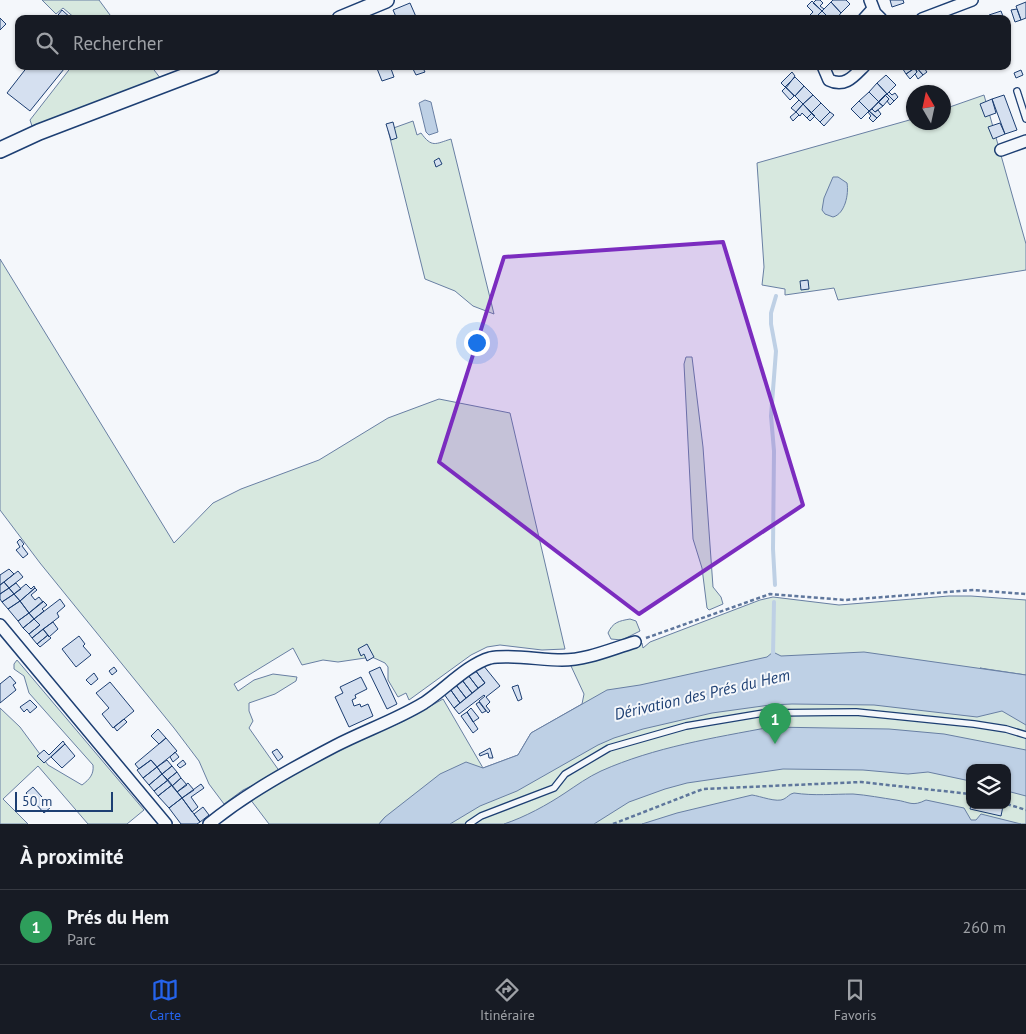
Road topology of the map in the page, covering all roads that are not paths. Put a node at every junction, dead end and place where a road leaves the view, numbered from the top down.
1 (386, 0) edge
2 (972, 0) edge
3 (872, 4) edge
4 (350, 15) edge
5 (879, 15) edge
6 (933, 15) edge
7 (202, 70) edge
8 (825, 70) edge
9 (860, 70) edge
10 (1017, 91) dead end
11 (1026, 118) edge
12 (1026, 141) edge
13 (0, 150) edge
14 (1001, 150) dead end
15 (0, 625) edge
16 (635, 642) road end
17 (1026, 735) edge
18 (166, 824) edge
19 (209, 824) edge
20 (469, 824) edge

1 - 4 street
2 - 6 street
3 - 5 street
7 - 13 street
8 - 9 street
10 - 11 lane
12 - 14 street
15 - 18 street
16 - 19 street
17 - 20 lane

